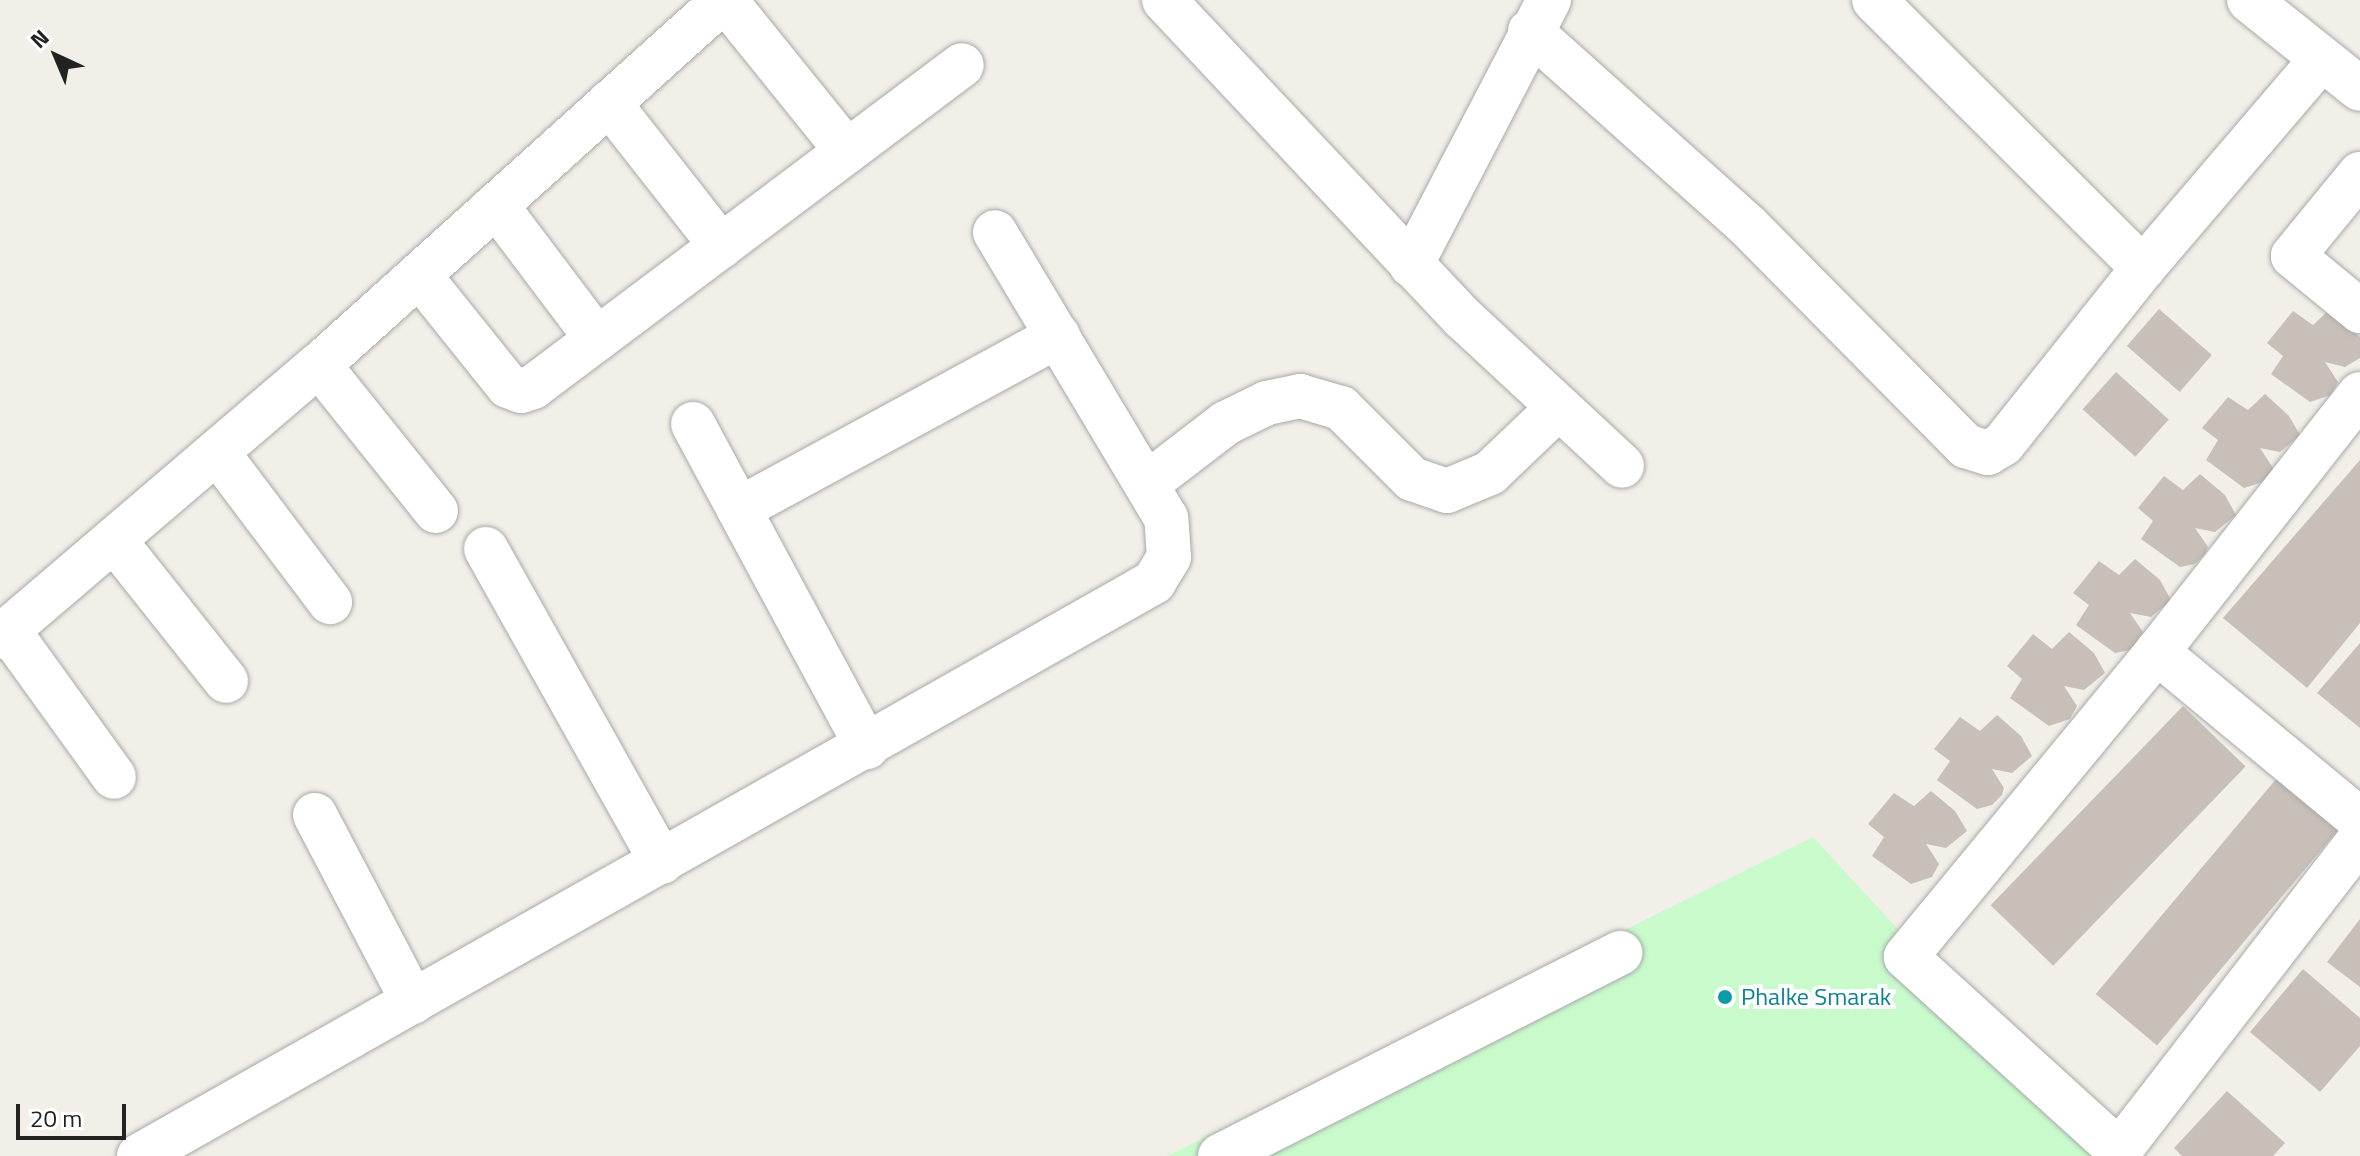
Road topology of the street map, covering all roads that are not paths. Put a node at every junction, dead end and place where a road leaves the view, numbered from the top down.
1 (725, 0) edge
2 (1164, 0) edge
3 (1874, 0) edge
4 (2249, 0) edge
5 (1539, 16) edge
6 (2320, 61) junction
7 (962, 65) dead end
8 (2360, 89) edge
9 (609, 103) junction
10 (847, 151) junction
11 (2360, 174) edge
12 (496, 205) junction
13 (995, 232) dead end
14 (721, 246) junction
15 (1411, 265) junction
16 (2143, 268) junction
17 (419, 275) junction
18 (2360, 311) edge
19 (1058, 336) junction
20 (597, 339) junction
21 (319, 365) junction
22 (2360, 394) edge
23 (1559, 407) junction
24 (693, 424) dead end
25 (217, 452) junction
26 (1622, 466) dead end
27 (1149, 482) junction
28 (739, 509) junction
29 (436, 511) dead end
30 (114, 540) junction
31 (486, 549) dead end
32 (330, 602) dead end
33 (4, 633) edge
34 (2157, 652) junction
35 (226, 681) dead end
36 (867, 747) junction
37 (114, 777) dead end
38 (315, 815) dead end
39 (2360, 820) edge
40 (2360, 839) edge
41 (662, 862) junction
42 (1621, 953) dead end
43 (413, 1002) junction
44 (139, 1156) edge
45 (1220, 1156) edge

1 - 9 street
1 - 10 street
2 - 15 street
3 - 16 street
4 - 6 street
5 - 15 street
5 - 16 street
6 - 8 street
6 - 16 street
7 - 10 street
9 - 12 street
9 - 14 street
10 - 14 street
11 - 18 street
12 - 17 street
12 - 20 street
13 - 19 street
14 - 20 street
15 - 23 street
17 - 20 street
17 - 21 street
19 - 27 street
19 - 28 street
21 - 25 street
21 - 29 street
22 - 34 street
23 - 26 street
23 - 27 street
24 - 28 street
25 - 30 street
25 - 32 street
27 - 36 street
28 - 36 street
30 - 33 street
30 - 35 street
31 - 41 street
33 - 37 street
34 - 39 street
34 - 40 street
36 - 41 street
38 - 43 street
41 - 43 street
42 - 45 street
43 - 44 street

